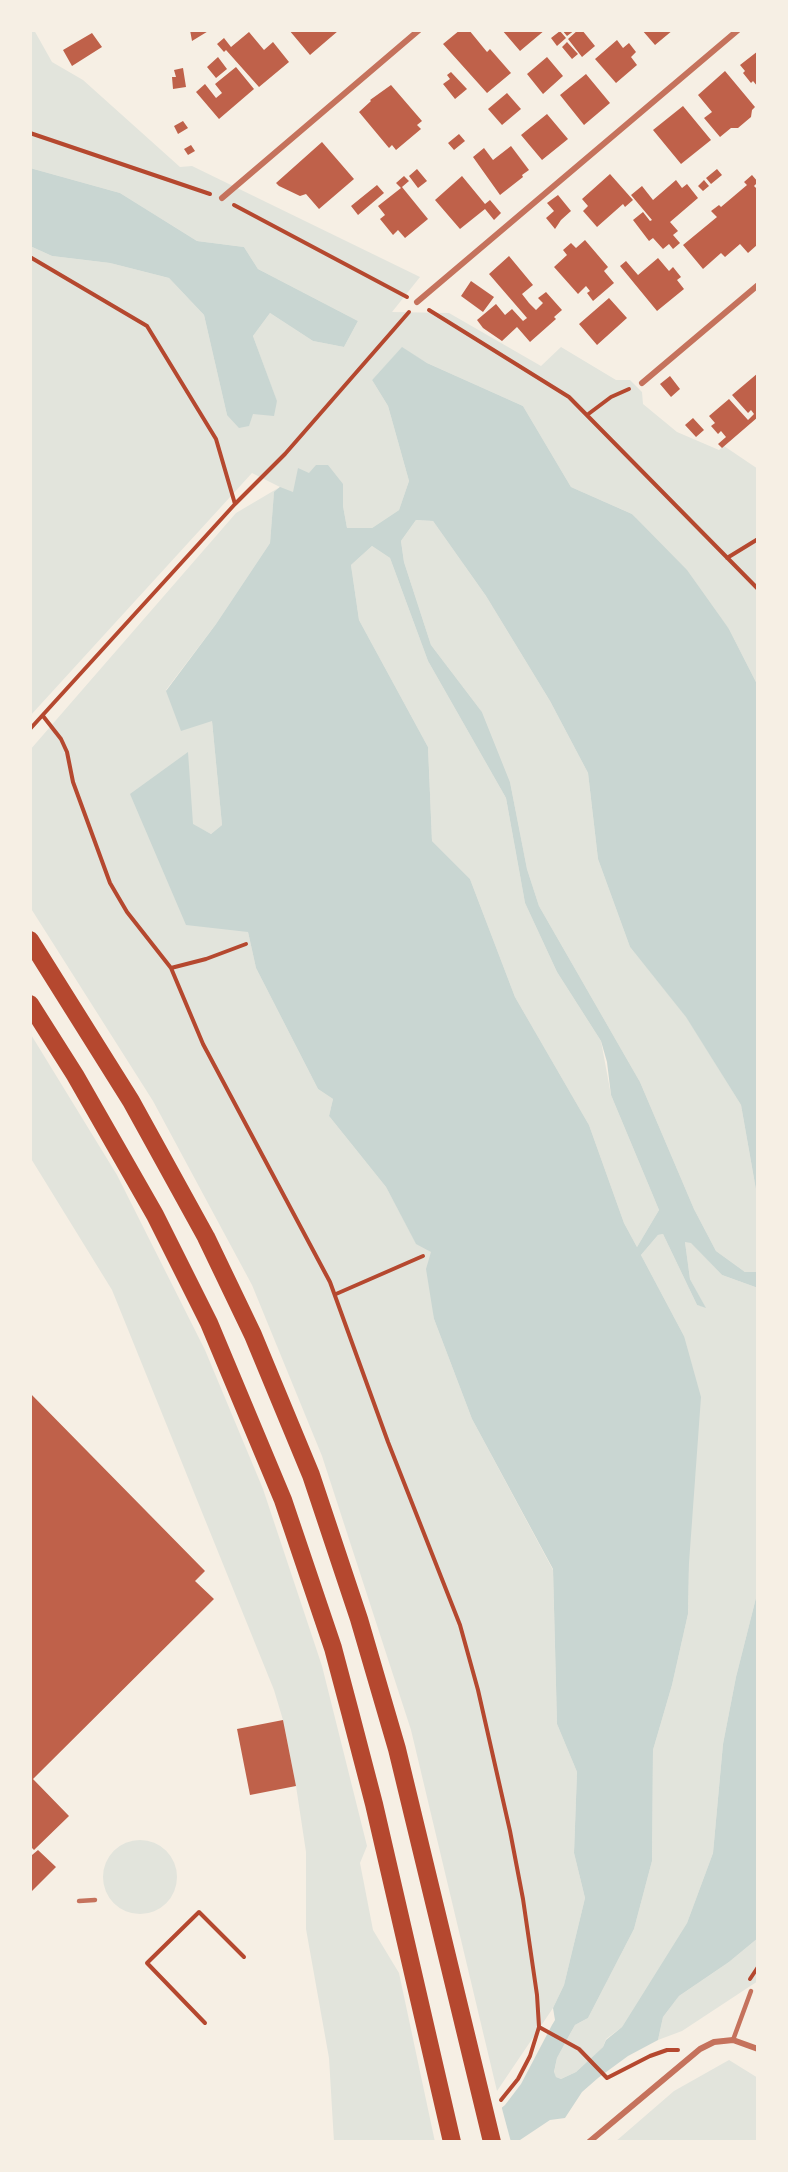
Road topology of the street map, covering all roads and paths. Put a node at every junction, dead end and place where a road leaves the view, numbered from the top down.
1 (420, 30) edge
2 (738, 30) edge
3 (222, 198) dead end
4 (30, 257) edge
5 (758, 285) edge
6 (417, 302) junction
7 (642, 383) joint
8 (587, 415) junction
9 (235, 504) junction
10 (758, 539) edge
11 (727, 558) junction
12 (758, 589) edge
13 (43, 716) junction
14 (30, 729) edge
15 (30, 940) edge
16 (246, 944) dead end
17 (171, 968) junction
18 (30, 1004) edge
19 (423, 1256) dead end
20 (336, 1294) junction
21 (95, 1900) dead end
22 (79, 1901) dead end
23 (244, 1957) dead end
24 (758, 1967) edge
25 (749, 1980) dead end
26 (751, 1991) dead end
27 (205, 2023) dead end
28 (733, 2040) junction
29 (700, 2049) junction
30 (758, 2049) edge
31 (451, 2136) edge
32 (492, 2142) edge
33 (589, 2142) edge

1 - 3 street
2 - 6 street
4 - 9 path
5 - 7 street
6 - 8 path
6 - 9 path
7 - 8 path
8 - 11 path
9 - 13 path
10 - 11 path
11 - 12 path
13 - 14 path
13 - 17 path
15 - 32 highway
16 - 17 path
17 - 20 path
18 - 31 highway
19 - 20 path
20 - 29 path
21 - 22 lane
23 - 27 path
24 - 25 path
26 - 28 lane
28 - 29 street
28 - 30 street
29 - 33 street

